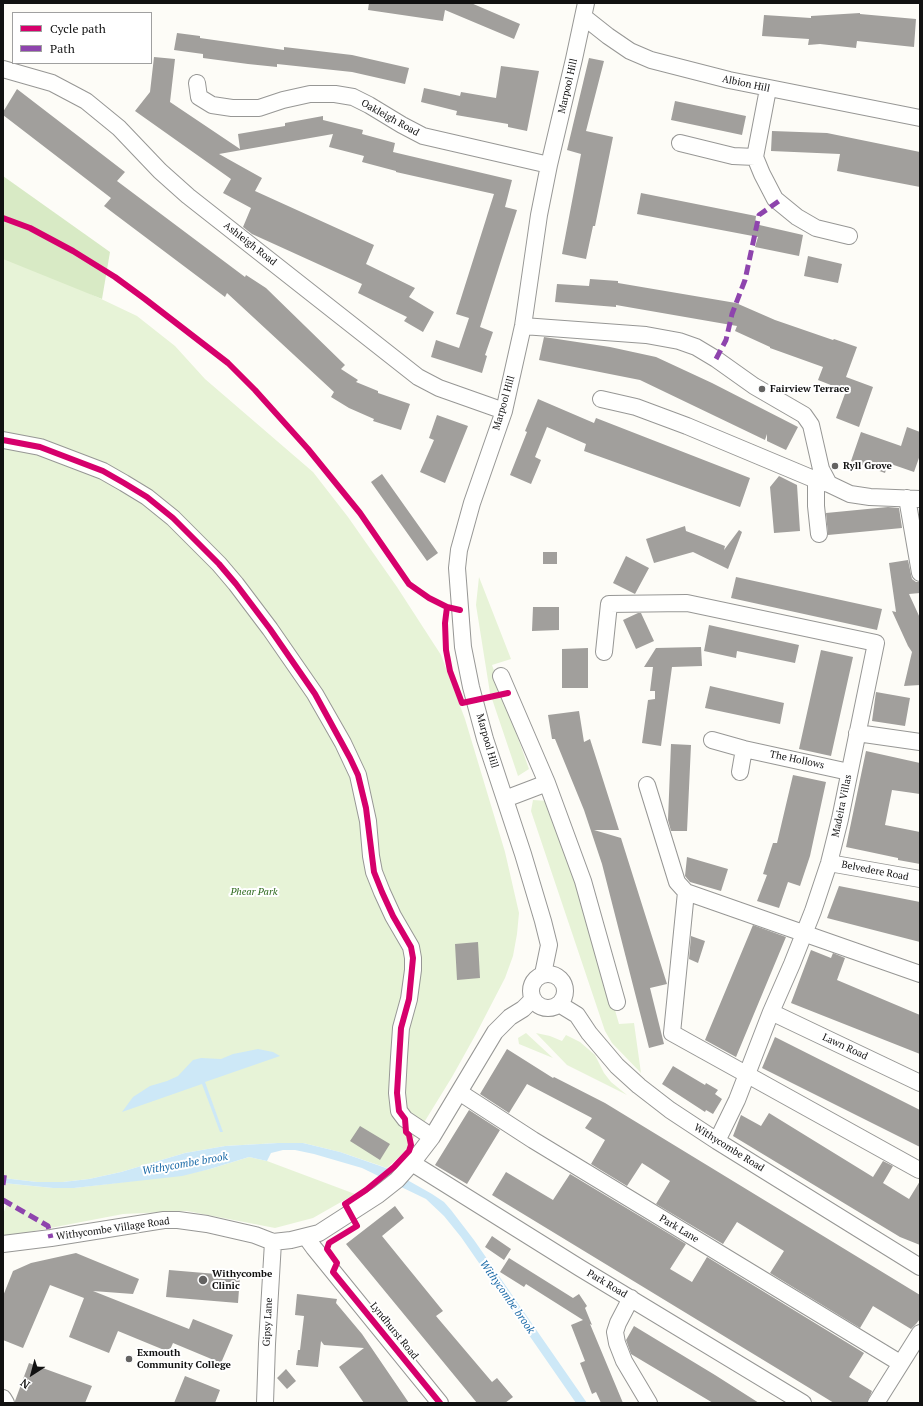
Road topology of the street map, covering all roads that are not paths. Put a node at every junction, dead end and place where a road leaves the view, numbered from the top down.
1 (585, 10) edge
2 (3, 69) edge
3 (197, 83) dead end
4 (768, 89) junction
5 (920, 118) edge
6 (680, 143) dead end
7 (755, 157) junction
8 (549, 165) junction
9 (849, 236) dead end
10 (523, 326) junction
11 (601, 399) dead end
12 (504, 411) junction
13 (3, 440) edge
14 (823, 482) junction
15 (913, 499) edge
16 (819, 534) dead end
17 (920, 573) edge
18 (604, 652) dead end
19 (501, 676) dead end
20 (858, 732) junction
21 (712, 740) dead end
22 (920, 742) edge
23 (744, 749) junction
24 (740, 772) dead end
25 (849, 772) junction
26 (547, 784) junction
27 (647, 785) dead end
28 (505, 799) junction
29 (829, 862) junction
30 (920, 880) edge
31 (686, 892) junction
32 (804, 934) junction
33 (543, 974) junction
34 (920, 974) edge
35 (532, 1000) junction
36 (617, 1002) dead end
37 (559, 1004) junction
38 (771, 1012) junction
39 (746, 1074) junction
40 (920, 1083) edge
41 (459, 1092) junction
42 (432, 1137) junction
43 (717, 1141) junction
44 (412, 1163) junction
45 (919, 1170) dead end
46 (306, 1237) junction
47 (273, 1242) junction
48 (3, 1244) edge
49 (920, 1267) edge
50 (631, 1298) junction
51 (920, 1333) edge
52 (900, 1363) junction
53 (3, 1398) edge
54 (6, 1403) edge
55 (265, 1403) edge
56 (440, 1403) edge
57 (649, 1403) edge
58 (803, 1403) edge
59 (876, 1403) edge

1 - 4 street, Albion Hill
1 - 8 street, Marpool Hill
2 - 12 street, Ashleigh Road
3 - 8 street, Oakleigh Road
4 - 5 street, Albion Hill
4 - 7 street
6 - 7 street
7 - 9 street
8 - 10 street, Marpool Hill
10 - 12 street, Marpool Hill
10 - 14 street
11 - 14 street
12 - 28 street, Marpool Hill
13 - 42 street
14 - 15 street
14 - 16 street
15 - 17 street
18 - 20 street, Madeira Villas
19 - 26 street
20 - 22 street
20 - 25 street, Madeira Villas
21 - 23 street, The Hollows
23 - 24 street
23 - 25 street, The Hollows
25 - 29 street, Madeira Villas
26 - 28 street
26 - 36 street
27 - 31 street
28 - 33 street, Marpool Hill
29 - 30 street, Belvedere Road
29 - 32 street, Madeira Villas
31 - 32 street
31 - 39 street
32 - 34 street
32 - 38 street, Madeira Villas
33 - 35 street
33 - 37 street
35 - 37 street
35 - 41 street
37 - 43 street, Withycombe Road
38 - 39 street, Madeira Villas
38 - 40 street, Lawn Road
39 - 43 street, Madeira Villas
39 - 45 street
41 - 42 street
41 - 52 street, Park Lane
42 - 44 street
43 - 49 street, Withycombe Road
44 - 46 street, Withycombe Village Road
44 - 50 street, Park Road
46 - 47 street, Withycombe Village Road
46 - 56 street, Lyndhurst Road
47 - 48 street, Withycombe Village Road
47 - 55 street, Gipsy Lane
50 - 57 street
50 - 58 street, Park Road
51 - 52 street
52 - 59 street
53 - 54 street

